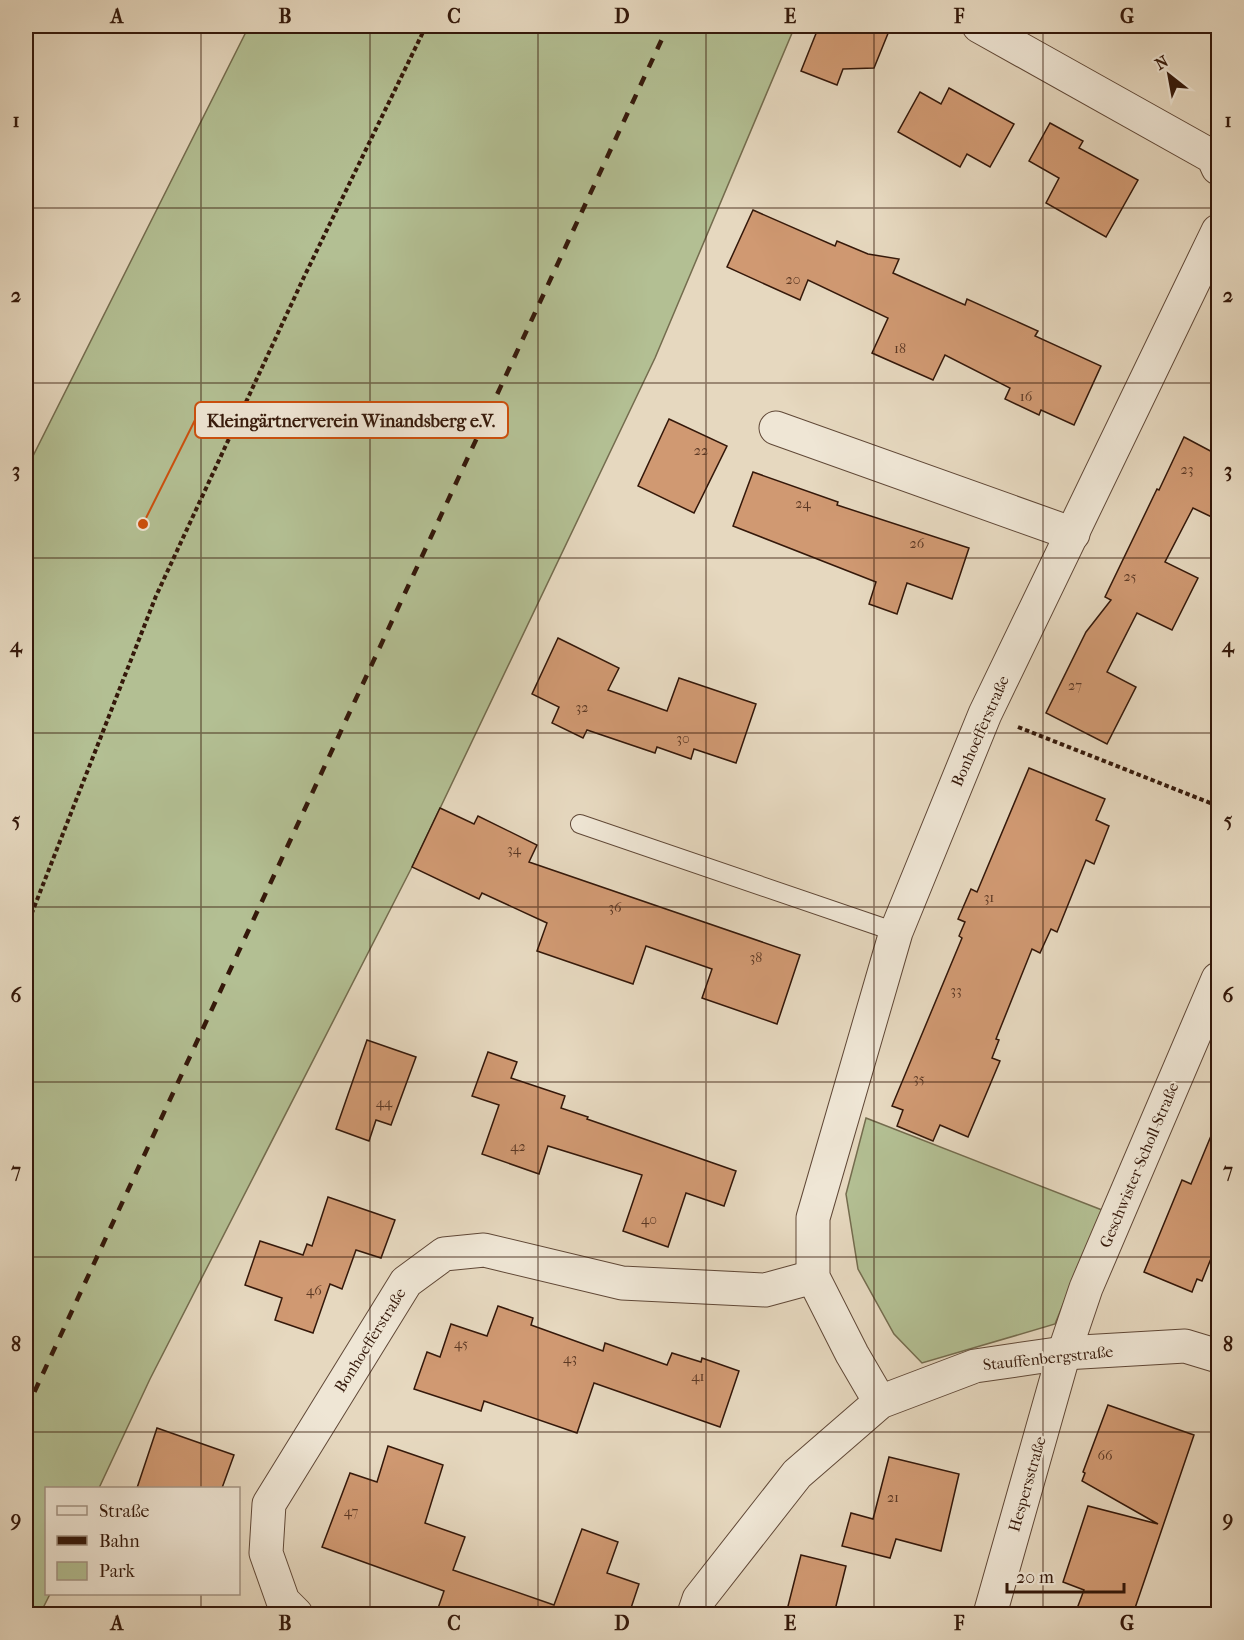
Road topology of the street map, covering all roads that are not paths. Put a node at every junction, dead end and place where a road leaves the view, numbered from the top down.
1 (979, 26) edge
2 (1218, 168) edge
3 (1218, 231) edge
4 (776, 428) dead end
5 (1073, 534) junction
6 (580, 824) dead end
7 (896, 932) junction
8 (1218, 979) edge
9 (813, 1277) junction
10 (1064, 1353) junction
11 (1218, 1356) edge
12 (880, 1402) junction
13 (296, 1614) edge
14 (694, 1614) edge
15 (990, 1614) edge

1 - 2 street
3 - 5 street, Bonhoefferstraße
4 - 5 street
5 - 7 street, Bonhoefferstraße
6 - 7 lane
7 - 9 street, Bonhoefferstraße
8 - 10 street, Geschwister-Scholl-Straße
9 - 12 street, Bonhoefferstraße
9 - 13 street, Bonhoefferstraße
10 - 11 street, Stauffenbergstraße
10 - 12 street, Stauffenbergstraße
10 - 15 street, Hespersstraße
12 - 14 street, Stauffenbergstraße

